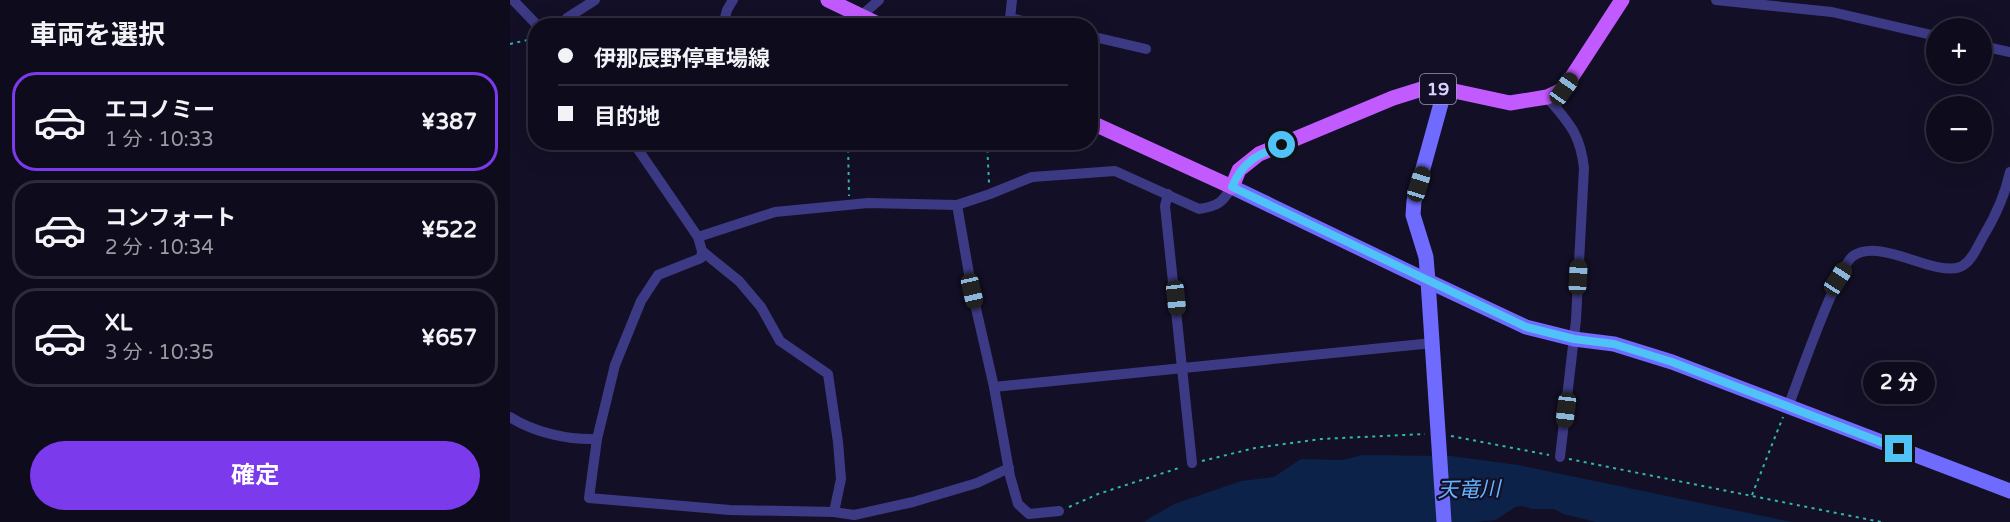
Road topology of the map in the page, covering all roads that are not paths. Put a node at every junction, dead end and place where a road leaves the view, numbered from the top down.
1 (513, 0) edge
2 (595, 0) edge
3 (733, 0) edge
4 (828, 0) edge
5 (879, 0) edge
6 (1012, 0) edge
7 (1622, 0) edge
8 (1716, 0) edge
9 (861, 16) junction
10 (530, 18) edge
11 (567, 18) edge
12 (725, 18) edge
13 (865, 18) edge
14 (1010, 18) edge
15 (1926, 34) edge
16 (1098, 38) edge
17 (1992, 48) edge
18 (1146, 49) dead end
19 (2010, 52) edge
20 (1445, 89) junction
21 (1547, 97) junction
22 (1098, 126) edge
23 (643, 150) edge
24 (2010, 172) edge
25 (1232, 187) junction
26 (1168, 194) junction
27 (957, 205) junction
28 (698, 237) junction
29 (702, 250) junction
30 (1428, 281) junction
31 (1574, 339) junction
32 (1433, 343) junction
33 (1183, 368) junction
34 (994, 387) junction
35 (1788, 406) junction
36 (510, 417) edge
37 (597, 440) junction
38 (1560, 457) road end
39 (1192, 464) road end
40 (1009, 468) junction
41 (2010, 491) edge
42 (1059, 511) road end
43 (834, 512) junction
44 (1444, 522) edge

1 - 10 street
2 - 11 street
3 - 12 street
4 - 9 main road
5 - 9 street
6 - 14 street
7 - 21 main road, 19
8 - 15 street
9 - 13 main road
16 - 18 street
17 - 19 street
20 - 21 main road, 19
20 - 25 main road, 19
20 - 30 street
21 - 31 street
22 - 25 main road
23 - 28 street
24 - 35 street
25 - 26 street
25 - 30 street
26 - 27 street
26 - 33 street
27 - 28 street
27 - 34 street
28 - 29 street
29 - 37 street
29 - 43 street
30 - 31 street
30 - 32 street
31 - 35 street
31 - 38 street
32 - 33 street
32 - 44 street
33 - 34 street
33 - 39 street
34 - 40 street
35 - 41 street
36 - 37 street
37 - 43 street
40 - 42 street
40 - 43 street

